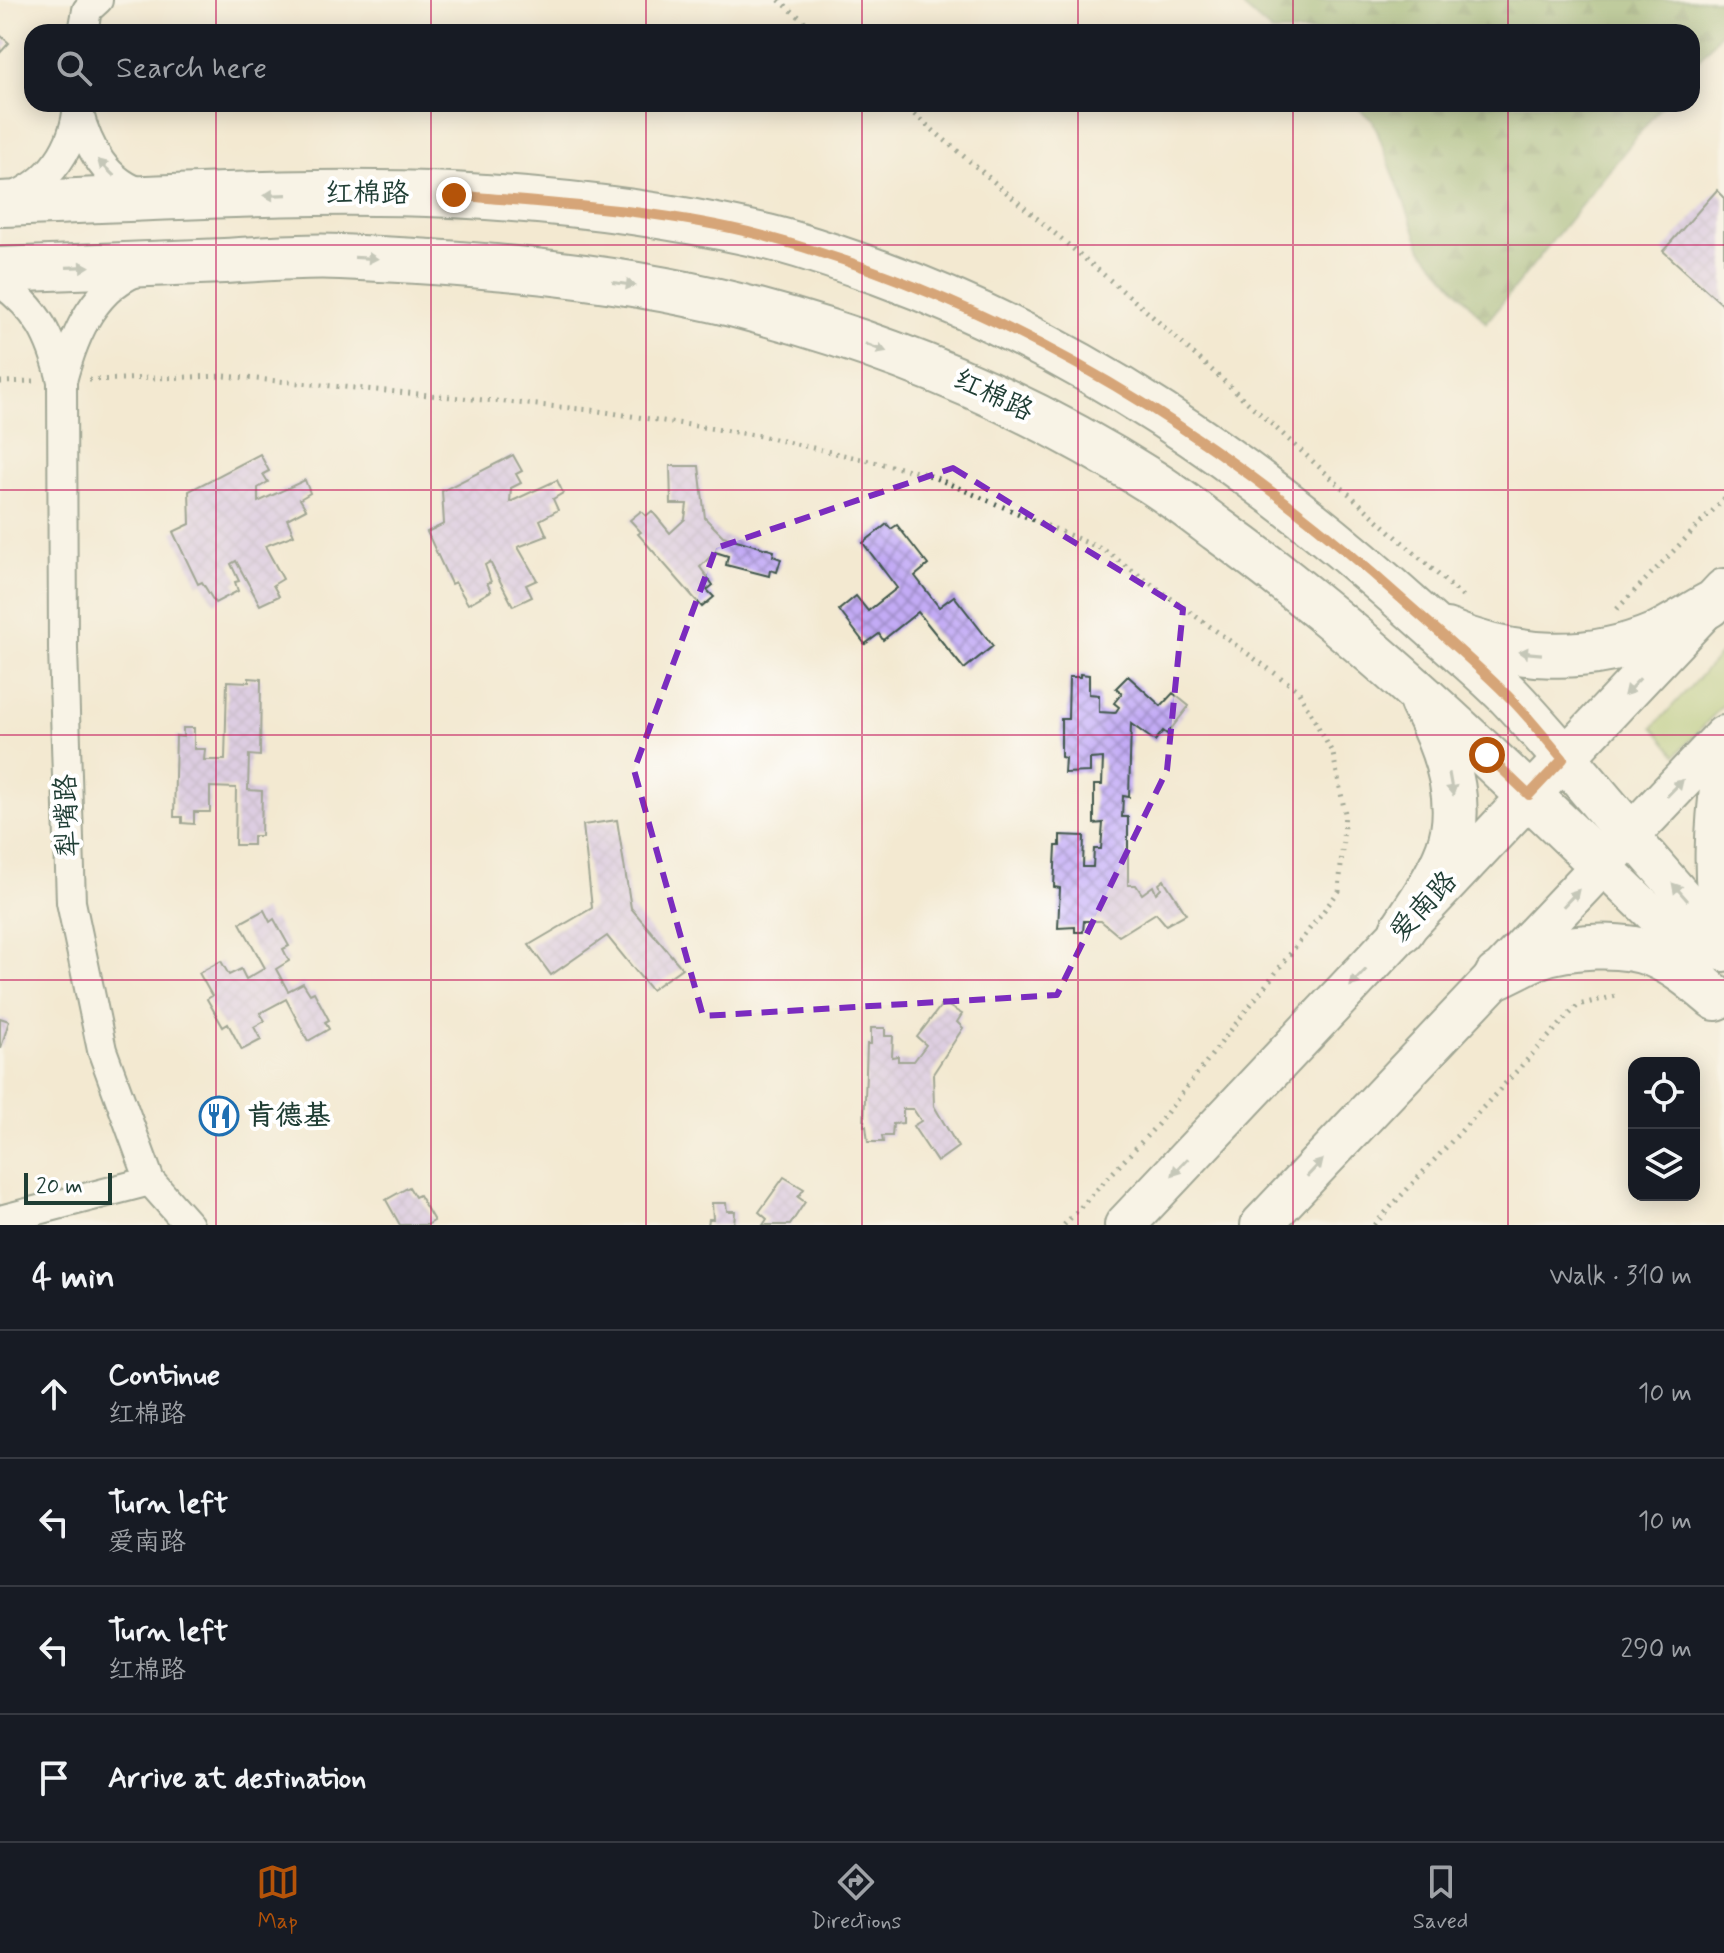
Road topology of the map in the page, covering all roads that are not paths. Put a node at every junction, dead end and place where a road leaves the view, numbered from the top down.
1 (98, 0) edge
2 (84, 24) edge
3 (77, 112) edge
4 (79, 112) edge
5 (162, 199) junction
6 (0, 203) edge
7 (167, 263) junction
8 (0, 270) edge
9 (0, 282) edge
10 (62, 381) junction
11 (1717, 597) edge
12 (1430, 624) junction
13 (1413, 686) junction
14 (1724, 736) edge
15 (1563, 759) junction
16 (1724, 773) edge
17 (1529, 795) junction
18 (1616, 850) junction
19 (1402, 930) junction
20 (1724, 930) edge
21 (1724, 953) edge
22 (1497, 976) junction
23 (1720, 1004) edge
24 (150, 1181) junction
25 (0, 1220) edge
26 (189, 1225) edge
27 (1125, 1225) edge
28 (1261, 1225) edge

1 - 2 street
3 - 6 street
5 -> 4 street
5 - 6 main road, 红棉路
12 -> 5 main road, 红棉路
8 -> 7 main road, 红棉路
7 - 10 street, 犁嘴路
7 -> 13 main road, 红棉路
9 - 10 street, 犁嘴路
10 - 24 street, 犁嘴路
11 -> 12 main road
11 -> 15 main road, 爱南路
12 - 15 main road, 红棉路
13 - 17 main road, 红棉路
13 -> 19 main road
18 -> 14 main road
15 - 17 main road, 爱南路
15 - 18 main road, 红棉路
16 - 20 main road
17 - 18 main road, 红棉路
17 - 19 main road, 爱南路
21 -> 18 street
22 -> 18 main road
18 - 23 street
19 -> 27 main road, 爱南路
22 - 23 main road
28 -> 22 main road
24 - 25 street
24 - 26 street, 犁嘴路

